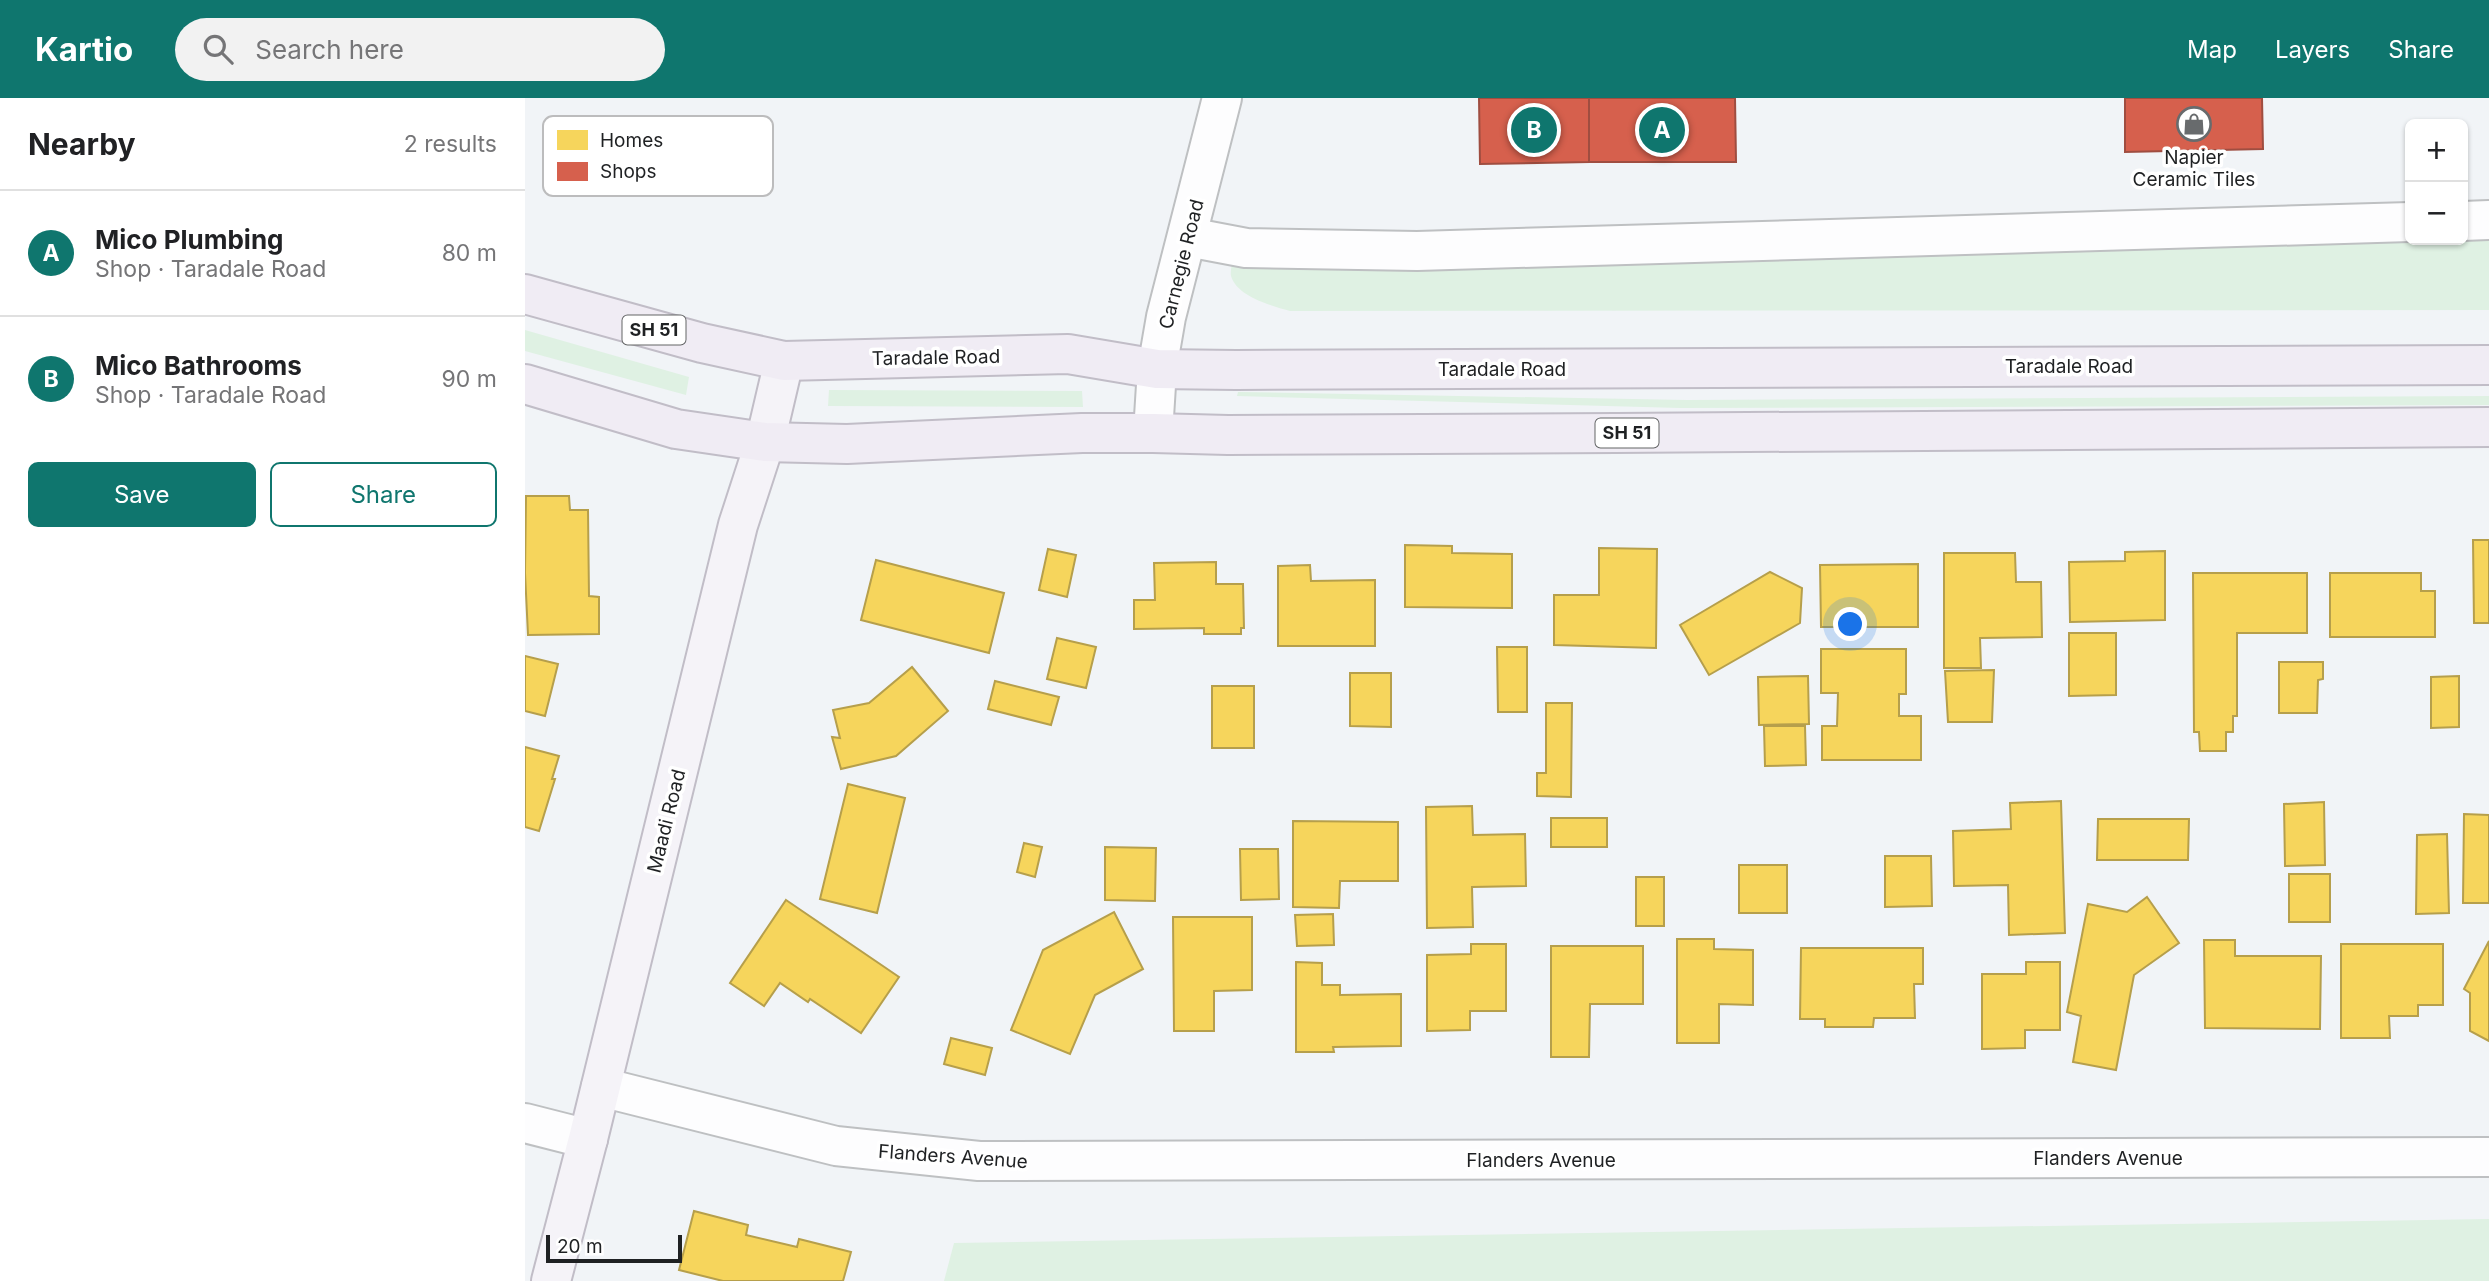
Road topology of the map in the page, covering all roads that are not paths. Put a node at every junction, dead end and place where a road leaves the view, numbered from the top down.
1 (1222, 98) edge
2 (2489, 220) edge
3 (2468, 221) edge
4 (2405, 222) edge
5 (1188, 237) junction
6 (525, 294) edge
7 (784, 361) junction
8 (2489, 365) edge
9 (1157, 369) junction
10 (525, 384) edge
11 (2489, 427) edge
12 (1153, 433) junction
13 (765, 442) junction
14 (601, 1087) junction
15 (525, 1123) edge
16 (588, 1139) junction
17 (2489, 1157) edge
18 (551, 1281) edge

1 - 5 street, Carnegie Road
2 - 3 street
4 - 5 street
5 - 9 street, Carnegie Road
6 - 7 highway, Taradale Road / SH 51
7 - 9 highway, Taradale Road / SH 51
7 - 13 main road, Maadi Road
8 - 9 highway, Taradale Road / SH 51
9 - 12 street, Carnegie Road
10 - 13 highway, SH 51
11 - 12 highway, SH 51
12 - 13 highway, SH 51
13 - 14 main road, Maadi Road
14 - 16 main road, Maadi Road
14 - 17 street, Flanders Avenue
15 - 16 street
16 - 18 main road, Maadi Road

